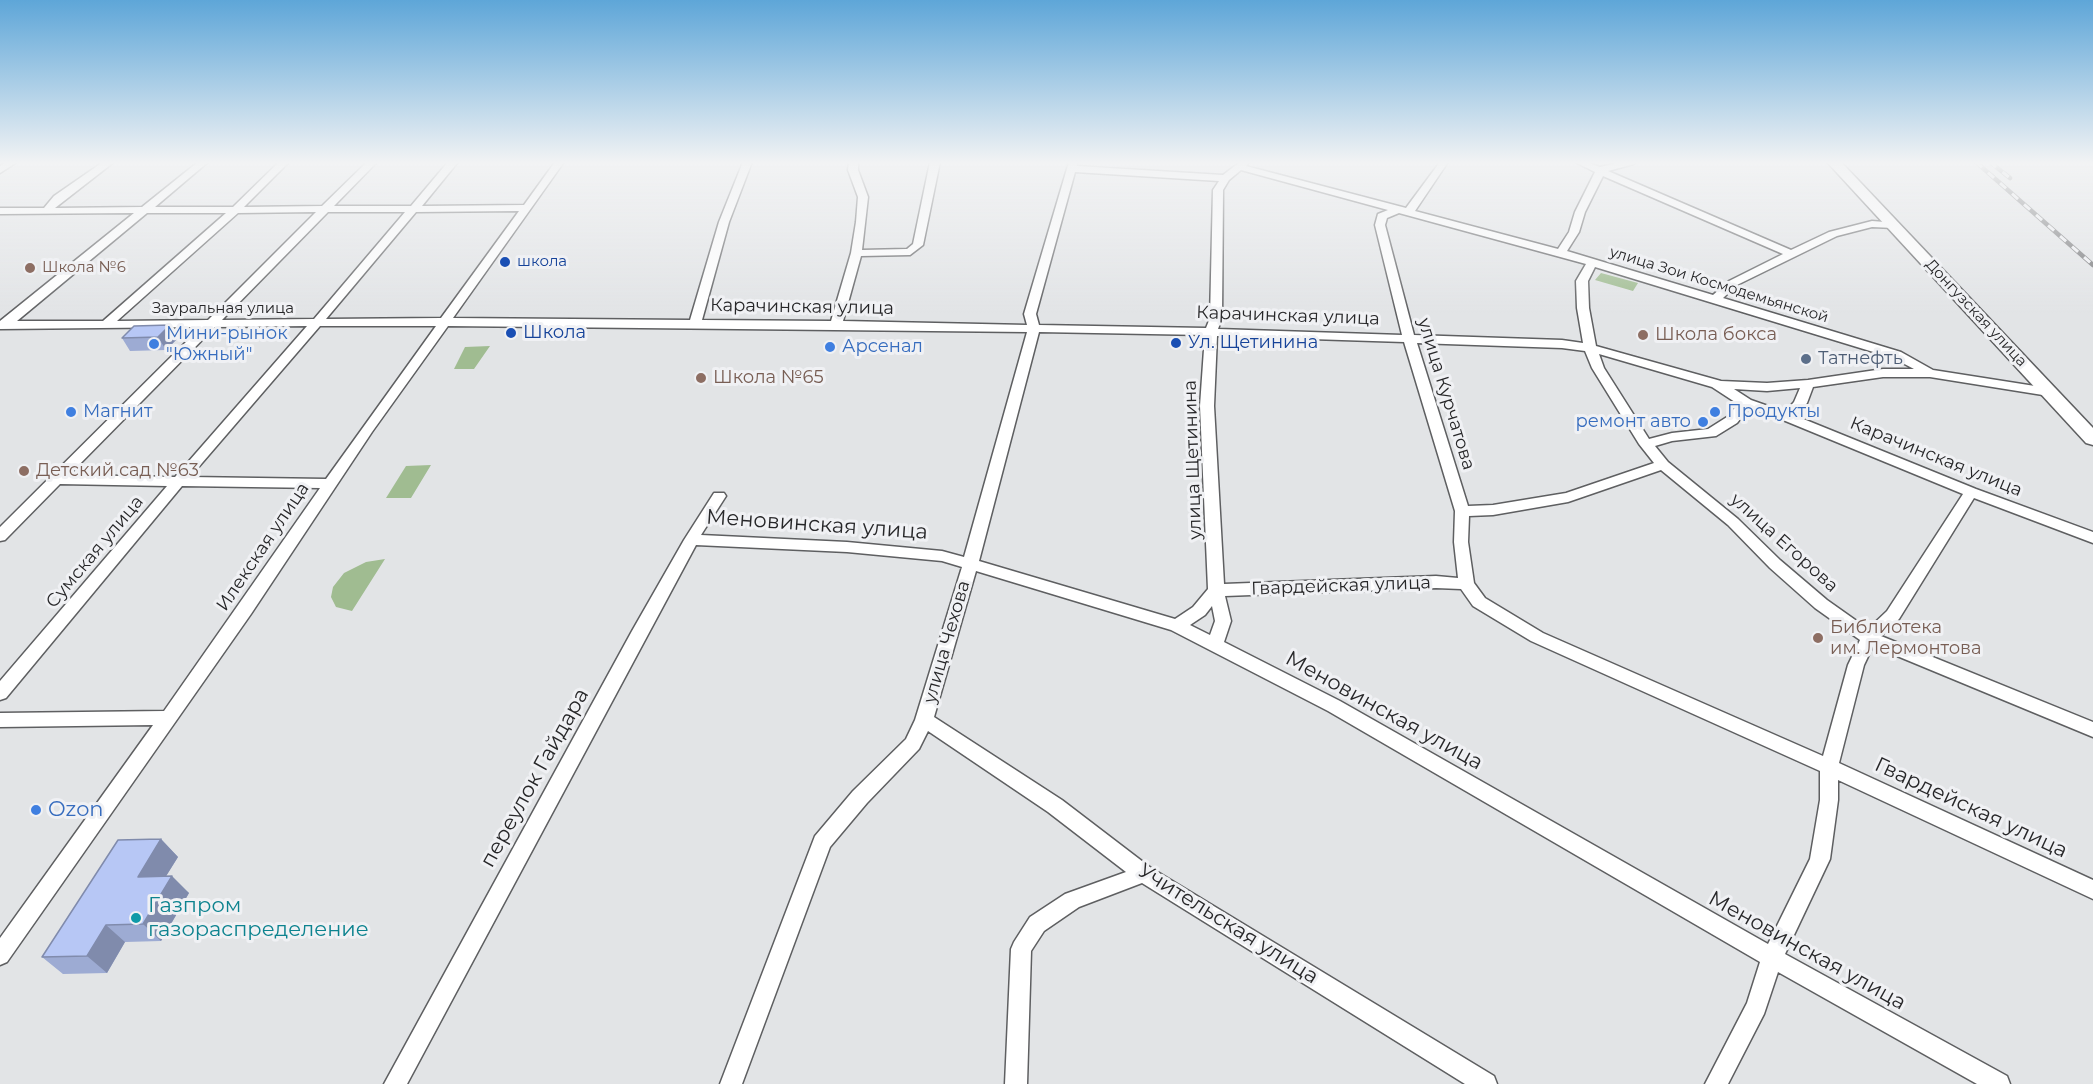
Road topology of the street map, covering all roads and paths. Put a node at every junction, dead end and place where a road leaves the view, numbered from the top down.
1 (139, 213) edge
2 (232, 213) edge
3 (320, 213) edge
4 (408, 213) edge
5 (524, 213) edge
6 (728, 213) edge
7 (861, 213) edge
8 (925, 213) edge
9 (1059, 213) edge
10 (1218, 213) edge
11 (1380, 213) edge
12 (1395, 213) edge
13 (1413, 213) edge
14 (1580, 213) edge
15 (1694, 213) edge
16 (1882, 213) edge
17 (1382, 216) junction
18 (1894, 225) junction
19 (856, 253) junction
20 (1561, 253) junction
21 (1793, 255) junction
22 (1592, 264) junction
23 (1715, 300) junction
24 (445, 322) junction
25 (316, 323) junction
26 (106, 324) junction
27 (211, 324) junction
28 (695, 324) junction
29 (836, 325) junction
30 (2, 326) edge
31 (1034, 328) junction
32 (1211, 332) junction
33 (1409, 338) junction
34 (1590, 348) junction
35 (1930, 373) junction
36 (1717, 384) junction
37 (1808, 384) junction
38 (2049, 392) junction
39 (1746, 403) junction
40 (1788, 417) junction
41 (2093, 439) edge
42 (1646, 444) junction
43 (1663, 465) junction
44 (56, 479) junction
45 (178, 483) junction
46 (329, 484) junction
47 (1971, 492) junction
48 (719, 496) dead end
49 (1462, 511) junction
50 (0, 536) edge
51 (2093, 538) edge
52 (691, 540) junction
53 (970, 565) junction
54 (1466, 584) junction
55 (1216, 590) junction
56 (1177, 627) junction
57 (1869, 638) junction
58 (1214, 646) junction
59 (0, 693) edge
60 (167, 718) junction
61 (0, 720) edge
62 (924, 720) junction
63 (2093, 729) edge
64 (1829, 766) junction
65 (1144, 874) junction
66 (2093, 890) edge
67 (0, 956) edge
68 (1772, 958) junction
69 (395, 1084) edge
70 (731, 1084) edge
71 (1016, 1084) edge
72 (1486, 1084) edge
73 (1716, 1084) edge
74 (1999, 1084) edge

1 - 30 street
2 - 26 street
3 - 27 street
4 - 25 street, Сумская улица
5 - 24 street, Илекская улица
6 - 28 street
7 - 19 street
8 - 19 street
9 - 31 street, улица Чехова
10 - 32 street, улица Щетинина
11 - 17 street, улица Курчатова
12 - 17 street
13 - 20 street, улица Зои Космодемьянской
14 - 20 street
15 - 21 street
16 - 18 highway, Донгузская улица
17 - 33 street, улица Курчатова
18 - 21 street
18 - 38 highway, Донгузская улица
19 - 29 street
20 - 22 street, улица Зои Космодемьянской
21 - 23 street
22 - 23 street, улица Зои Космодемьянской
22 - 34 street, улица Егорова
23 - 35 street, улица Зои Космодемьянской
24 - 25 street, Зауральная улица
24 - 28 street, Карачинская улица
24 - 46 street, Илекская улица
25 - 27 street, Зауральная улица
25 - 45 street, Сумская улица
26 - 27 street, Зауральная улица
26 - 30 street, Зауральная улица
27 - 44 street
28 - 29 street, Карачинская улица
29 - 31 street, Карачинская улица
31 - 32 street, Карачинская улица
31 - 53 street, улица Чехова
32 - 33 street, Карачинская улица
32 - 55 street, улица Щетинина
33 - 34 street, Карачинская улица
33 - 49 street, улица Курчатова
34 - 36 street, Карачинская улица
34 - 42 street, улица Егорова
35 - 37 street
35 - 38 street, улица Зои Космодемьянской
36 - 37 street
36 - 39 street, Карачинская улица
37 - 40 street
38 - 41 highway, Донгузская улица
39 - 40 street, Карачинская улица
39 - 42 street
40 - 47 street, Карачинская улица
42 - 43 street, улица Егорова
43 - 49 street
43 - 57 street, улица Егорова
44 - 45 street
44 - 50 street
45 - 46 street
45 - 59 street, Сумская улица
46 - 60 street, Илекская улица
47 - 51 street, Карачинская улица
47 - 57 street
48 - 52 street, переулок Гайдара
49 - 54 street, улица Курчатова
52 - 53 street, Меновинская улица
52 - 69 street, переулок Гайдара
53 - 56 street, Меновинская улица
53 - 62 street, улица Чехова
54 - 55 street, Гвардейская улица
54 - 64 street, Гвардейская улица
55 - 56 street
55 - 58 street, улица Щетинина
56 - 58 street, Меновинская улица
57 - 63 street, улица Егорова
57 - 64 street
58 - 68 street, Меновинская улица
60 - 61 street
60 - 67 street, Илекская улица
62 - 65 street, Учительская улица
62 - 70 street, улица Чехова
64 - 66 street, Гвардейская улица
64 - 68 street
65 - 71 street
65 - 72 street, Учительская улица
68 - 73 street
68 - 74 street, Меновинская улица

